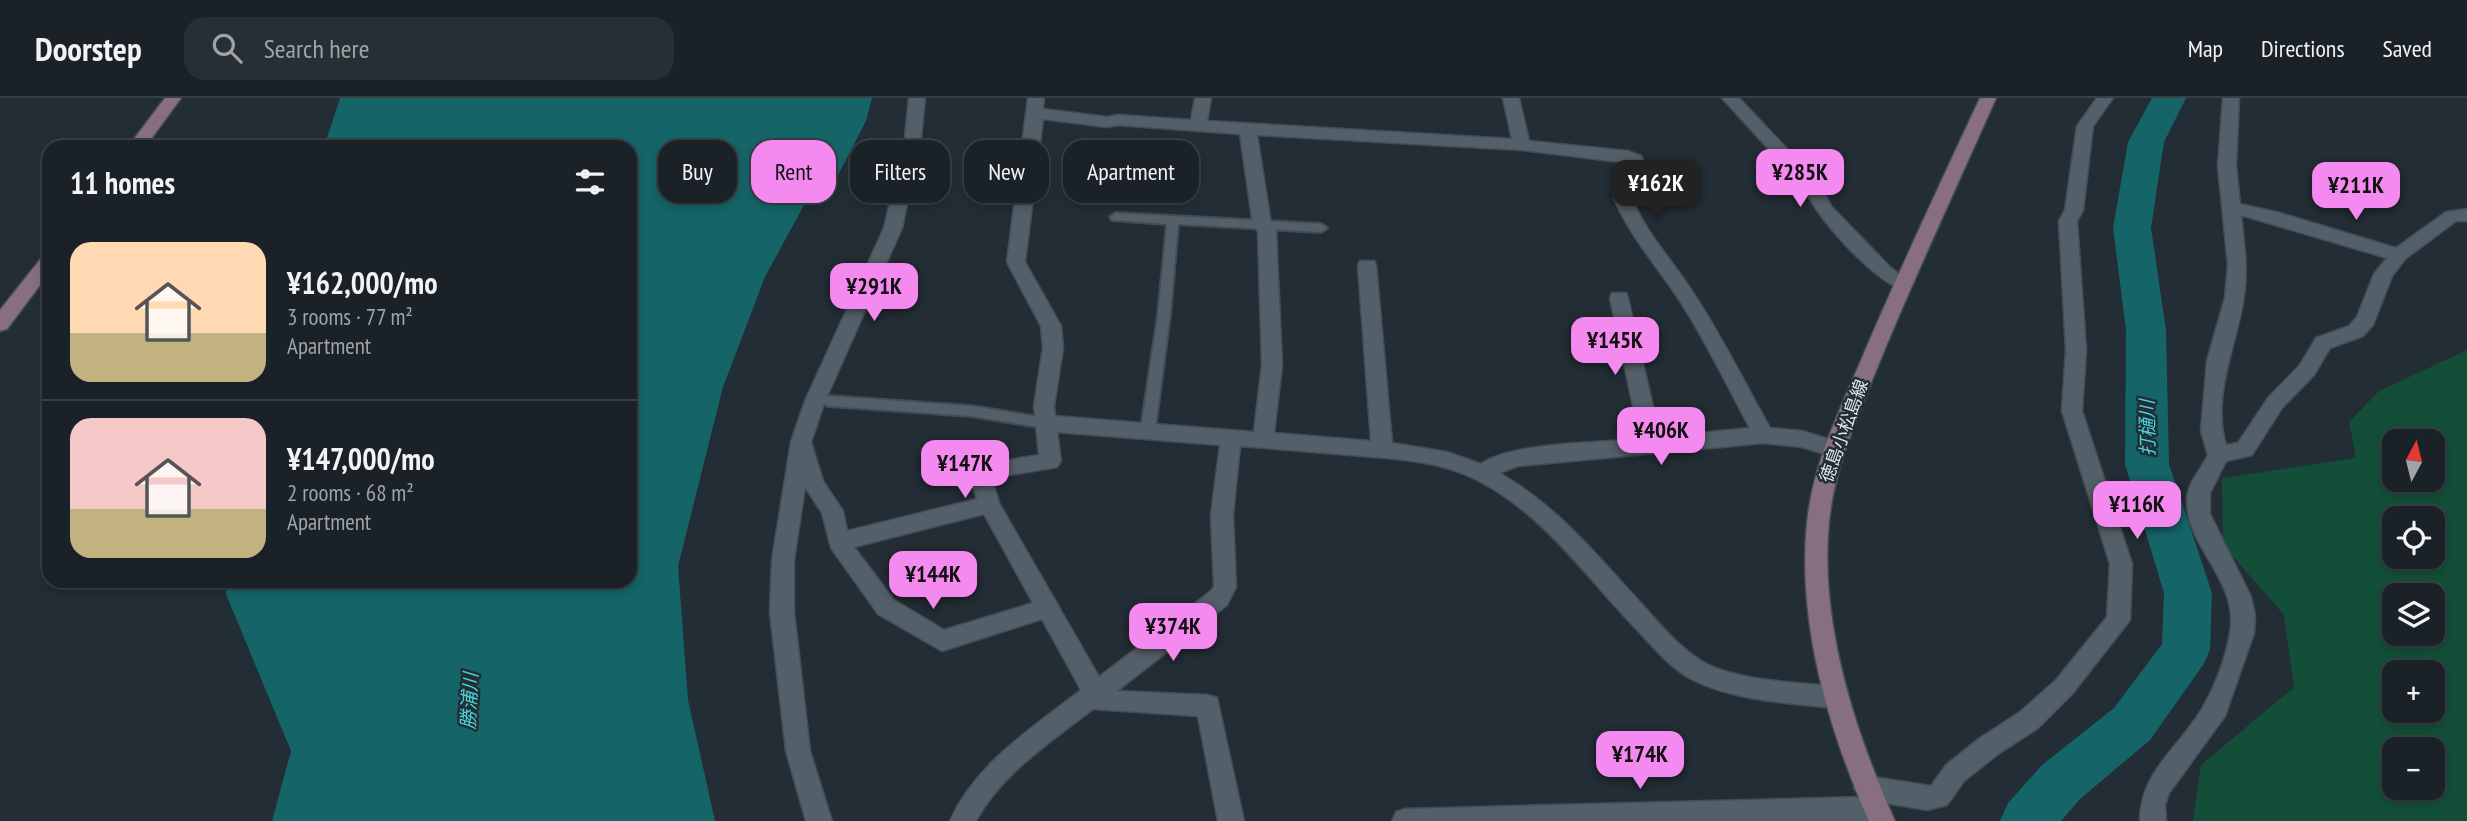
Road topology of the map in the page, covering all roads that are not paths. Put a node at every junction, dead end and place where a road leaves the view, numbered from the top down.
1 (173, 98) edge
2 (917, 98) edge
3 (1203, 98) edge
4 (1511, 98) edge
5 (1730, 98) edge
6 (1988, 98) edge
7 (2105, 98) edge
8 (2231, 98) edge
9 (1035, 106) edge
10 (1198, 126) junction
11 (1248, 129) junction
12 (141, 140) edge
13 (1522, 145) junction
14 (2233, 208) junction
15 (2467, 215) edge
16 (1116, 217) dead end
17 (1173, 219) junction
18 (1262, 225) junction
19 (1321, 228) dead end
20 (2399, 255) junction
21 (1367, 265) dead end
22 (42, 269) edge
23 (1902, 284) junction
24 (1619, 298) dead end
25 (0, 324) edge
26 (821, 401) junction
27 (1045, 423) junction
28 (1148, 429) junction
29 (1764, 435) junction
30 (1231, 438) junction
31 (1263, 440) junction
32 (801, 442) junction
33 (1652, 447) junction
34 (1834, 449) junction
35 (1382, 450) junction
36 (2218, 455) junction
37 (1485, 472) junction
38 (989, 504) junction
39 (839, 542) junction
40 (1047, 608) junction
41 (1096, 692) junction
42 (1836, 697) junction
43 (1875, 806) edge
44 (819, 821) edge
45 (963, 821) edge
46 (1231, 821) edge
47 (1405, 821) edge
48 (2153, 821) edge

1 - 12 main road
2 - 26 street
3 - 10 street
4 - 13 street
5 - 23 street
6 - 23 main road, 徳島小松島線
7 - 43 street
8 - 14 street
9 - 10 street
9 - 27 street
10 - 11 street
11 - 13 street
11 - 18 street
13 - 29 street
14 - 20 street
14 - 36 street
15 - 20 street
16 - 17 lane
17 - 18 lane
17 - 28 lane
18 - 19 lane
18 - 31 street
20 - 36 street
21 - 35 street
22 - 25 main road
23 - 34 main road, 徳島小松島線
24 - 33 street
26 - 27 lane
26 - 32 street
27 - 28 street
27 - 38 street
28 - 30 street
29 - 33 street
29 - 34 street
30 - 31 street
30 - 41 street
31 - 35 street
32 - 39 street
32 - 44 street
33 - 37 street
34 - 42 main road, 徳島小松島線
35 - 37 street
36 - 48 street
37 - 42 street
38 - 39 street
38 - 40 street
39 - 40 street
40 - 41 street
41 - 45 street
41 - 46 street
42 - 43 main road, 徳島小松島線
43 - 47 street

